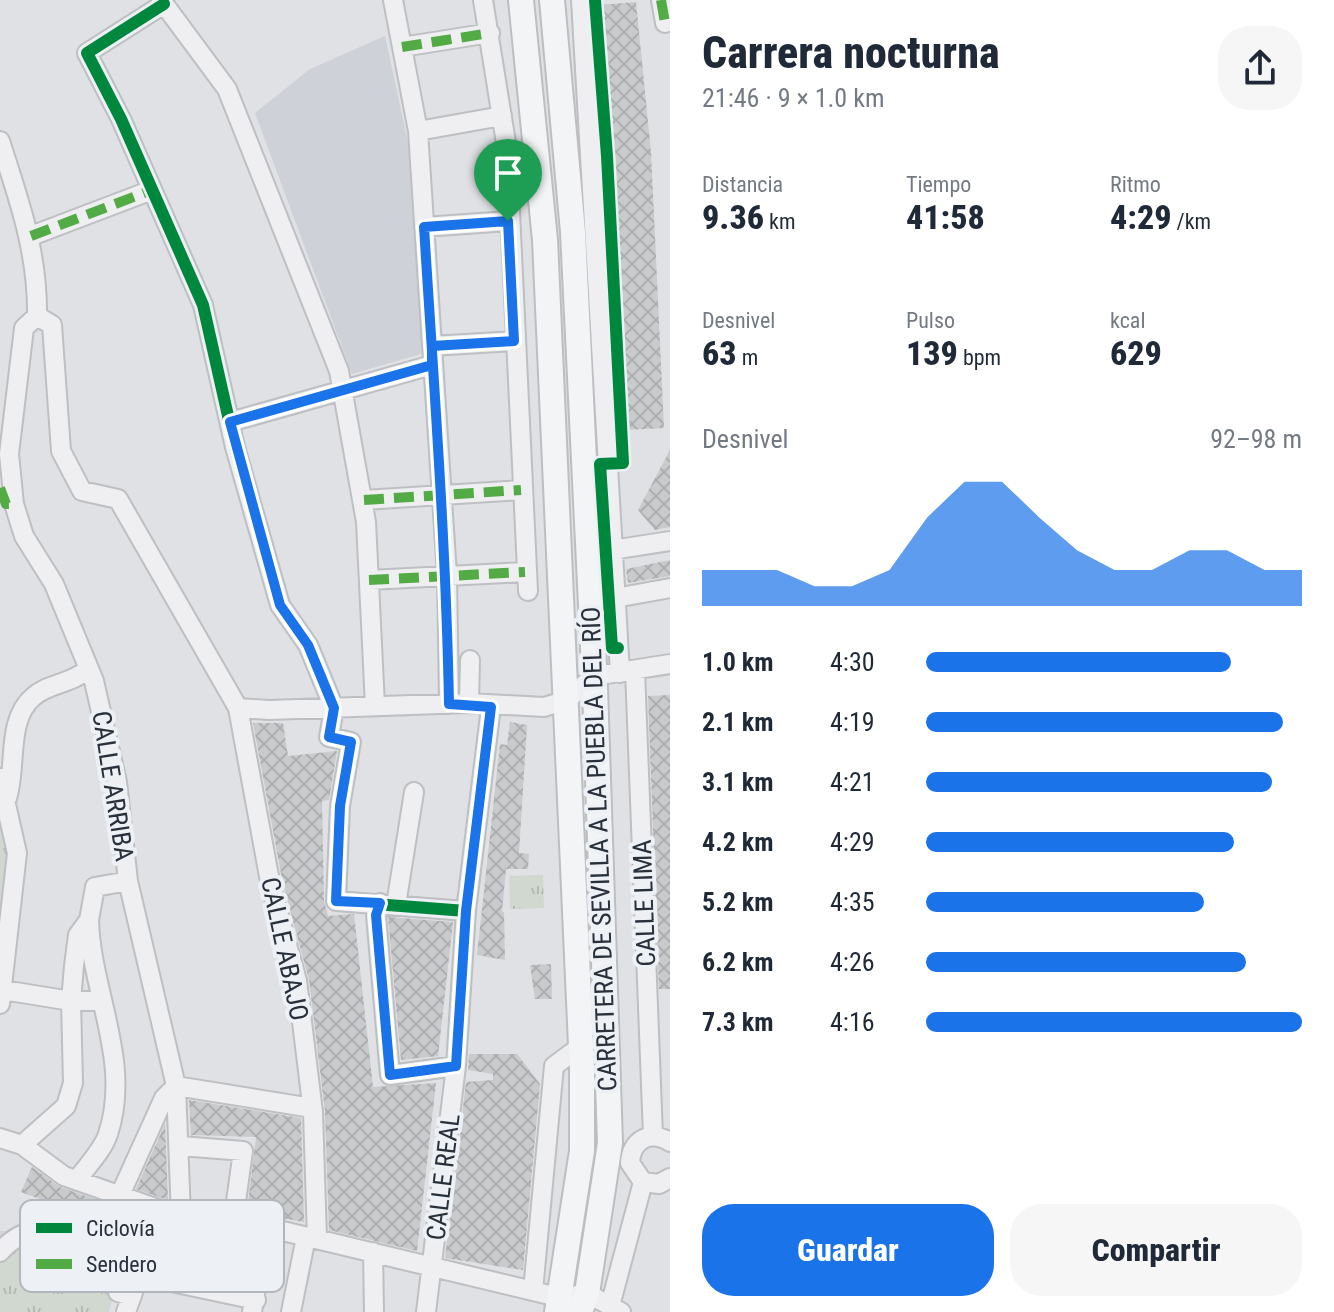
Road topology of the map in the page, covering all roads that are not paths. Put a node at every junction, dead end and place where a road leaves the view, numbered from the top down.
1 (393, 0) edge
2 (483, 0) edge
3 (521, 0) edge
4 (552, 0) edge
5 (581, 0) edge
6 (661, 0) edge
7 (163, 2) edge
8 (665, 23) dead end
9 (490, 33) junction
10 (402, 47) junction
11 (502, 116) junction
12 (418, 131) junction
13 (0, 141) edge
14 (152, 190) junction
15 (508, 221) junction
16 (424, 227) junction
17 (31, 236) junction
18 (37, 316) junction
19 (514, 341) junction
20 (432, 356) junction
21 (345, 392) junction
22 (230, 422) junction
23 (0, 488) edge
24 (521, 490) junction
25 (441, 495) junction
26 (364, 500) junction
27 (14, 504) junction
28 (670, 541) edge
29 (612, 550) junction
30 (447, 575) junction
31 (369, 580) junction
32 (670, 588) edge
33 (615, 598) junction
34 (470, 660) dead end
35 (670, 664) edge
36 (88, 669) junction
37 (628, 671) junction
38 (594, 676) junction
39 (567, 700) junction
40 (469, 703) junction
41 (449, 704) junction
42 (375, 706) junction
43 (491, 707) junction
44 (238, 708) junction
45 (334, 708) junction
46 (0, 778) edge
47 (414, 792) dead end
48 (7, 798) junction
49 (128, 881) junction
50 (388, 904) junction
51 (466, 911) junction
52 (89, 920) junction
53 (2, 997) edge
54 (71, 1001) junction
55 (102, 1001) junction
56 (581, 1046) junction
57 (456, 1066) junction
58 (176, 1086) junction
59 (312, 1108) junction
60 (0, 1138) edge
61 (662, 1139) edge
62 (22, 1145) junction
63 (181, 1146) junction
64 (670, 1178) edge
65 (77, 1180) junction
66 (643, 1182) junction
67 (120, 1195) junction
68 (134, 1200) edge
69 (181, 1200) edge
70 (236, 1200) edge
71 (284, 1231) edge
72 (20, 1238) edge
73 (312, 1238) junction
74 (0, 1252) edge
75 (373, 1252) junction
76 (432, 1265) junction
77 (533, 1291) junction
78 (202, 1292) edge
79 (254, 1306) edge
80 (575, 1306) edge
81 (615, 1309) edge
82 (291, 1312) edge
83 (374, 1312) edge
84 (426, 1312) edge

1 - 10 street
2 - 9 street
3 - 39 main road, CARRETERA DE SEVILLA A LA PUEBLA DEL RÍO
4 - 38 main road, CARRETERA DE SEVILLA A LA PUEBLA DEL RÍO
5 - 29 street, CALLE LIMA
6 - 8 street
7 - 14 street
7 - 21 street
9 - 10 street
9 - 11 street
10 - 12 street
11 - 12 street
11 - 15 street
12 - 16 street
13 - 17 street, CALLE ARRIBA
14 - 17 street
14 - 22 street
15 - 16 street
15 - 19 street
16 - 20 street
17 - 18 street, CALLE ARRIBA
18 - 27 street, CALLE ARRIBA
18 - 44 street, CALLE ABAJO
19 - 20 street
19 - 24 street
20 - 21 street
20 - 25 street
21 - 22 street
21 - 26 street
22 - 45 street
23 - 27 street
24 - 25 street
24 - 30 street
25 - 26 street
25 - 30 street
26 - 31 street
27 - 36 street, CALLE ARRIBA
28 - 29 street
29 - 33 street, CALLE LIMA
30 - 31 street
30 - 41 street
31 - 42 street
32 - 33 street
33 - 37 street, CALLE LIMA
34 - 40 street
35 - 37 street
36 - 48 street
36 - 49 street, CALLE ARRIBA
37 - 38 street
37 - 61 street, CALLE LIMA
38 - 39 street
38 - 80 main road, CARRETERA DE SEVILLA A LA PUEBLA DEL RÍO
39 - 43 street
39 - 56 main road, CARRETERA DE SEVILLA A LA PUEBLA DEL RÍO
40 - 41 street
40 - 43 street
41 - 42 street
42 - 45 street
43 - 51 street, CALLE REAL
44 - 45 street
44 - 59 street, CALLE ABAJO
45 - 50 street
46 - 48 street
47 - 50 street
48 - 53 street
49 - 52 street
49 - 58 street, CALLE ARRIBA
50 - 51 street
50 - 57 street
51 - 57 street, CALLE REAL
52 - 54 street
52 - 55 street
53 - 54 street
54 - 55 street
54 - 62 street
55 - 65 street
56 - 77 street
56 - 80 main road, CARRETERA DE SEVILLA A LA PUEBLA DEL RÍO
57 - 76 street, CALLE REAL
58 - 59 street
58 - 63 street, CALLE ARRIBA
58 - 67 street
59 - 73 street, CALLE ABAJO
60 - 62 street
61 - 66 street
62 - 65 street
63 - 69 street, CALLE ARRIBA
63 - 70 street
64 - 66 street
65 - 67 street
66 - 81 street
67 - 68 street
71 - 73 street
72 - 74 street
73 - 75 street
73 - 82 street, CALLE ABAJO
75 - 76 street
75 - 83 street
76 - 77 street
76 - 84 street, CALLE REAL
77 - 80 street
78 - 79 street
80 - 81 street

